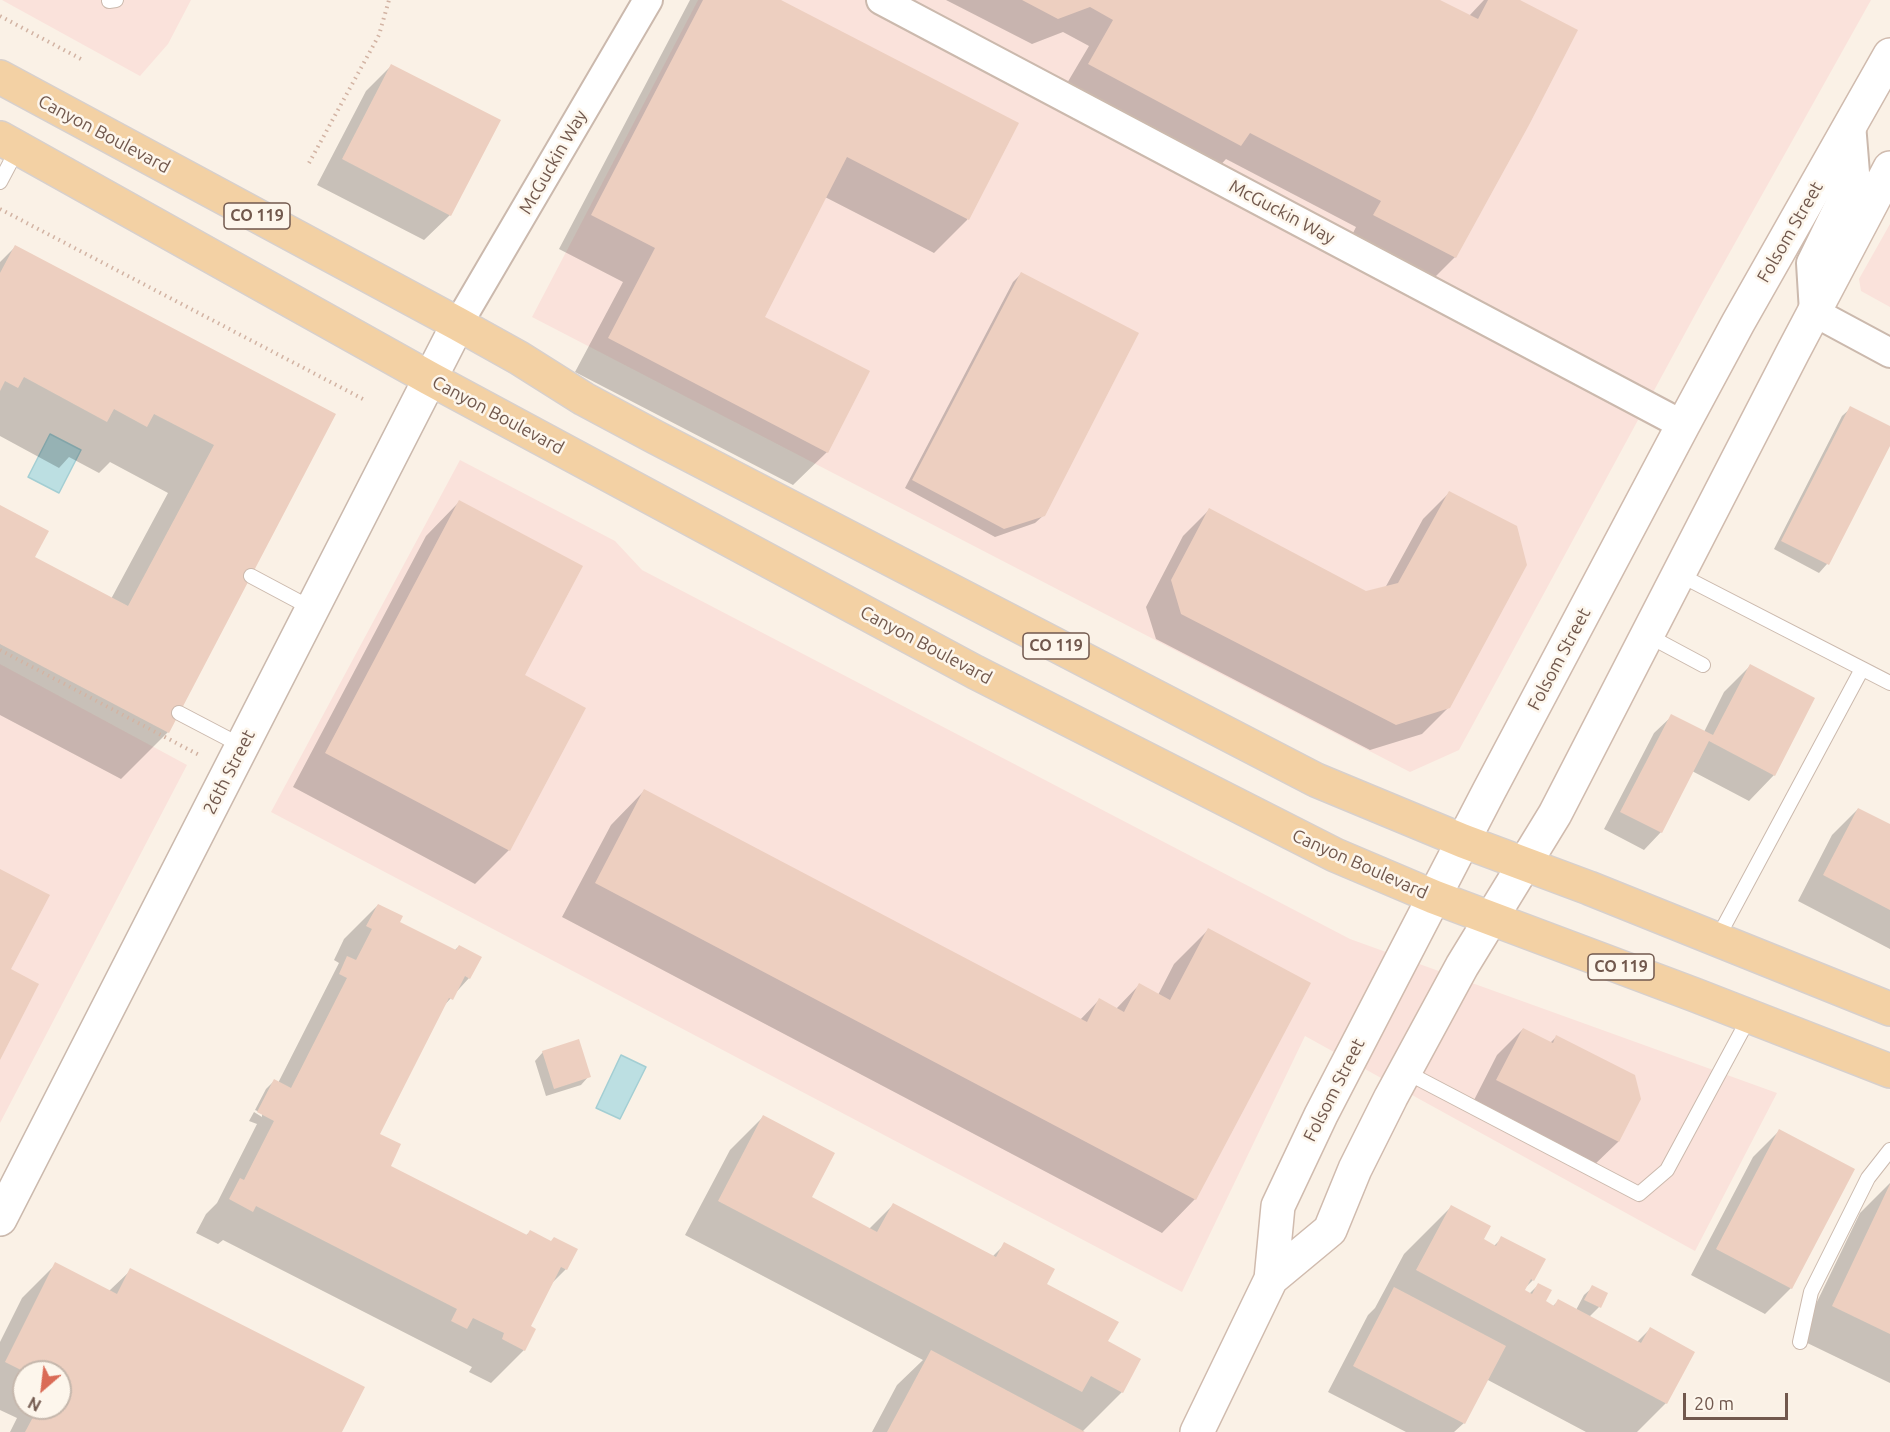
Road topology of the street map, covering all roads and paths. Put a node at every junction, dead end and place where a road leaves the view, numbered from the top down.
1 (389, 0) edge
2 (648, 0) edge
3 (881, 0) edge
4 (0, 16) edge
5 (1890, 55) edge
6 (81, 59) dead end
7 (0, 77) edge
8 (1851, 124) junction
9 (9, 143) edge
10 (309, 163) dead end
11 (1890, 168) edge
12 (0, 183) edge
13 (0, 209) edge
14 (1814, 312) junction
15 (458, 324) junction
16 (1890, 353) edge
17 (429, 378) junction
18 (363, 399) dead end
19 (1683, 425) junction
20 (1680, 575) junction
21 (251, 576) dead end
22 (311, 608) junction
23 (1647, 635) junction
24 (0, 650) edge
25 (1702, 665) dead end
26 (1862, 669) junction
27 (1890, 683) edge
28 (179, 713) dead end
29 (236, 759) junction
30 (1463, 841) junction
31 (1523, 863) junction
32 (1434, 897) junction
33 (1491, 918) junction
34 (1717, 939) junction
35 (1890, 1009) edge
36 (1750, 1016) junction
37 (1404, 1071) junction
38 (1890, 1071) edge
39 (1890, 1150) edge
40 (0, 1220) edge
41 (1271, 1280) junction
42 (1800, 1342) dead end
43 (1197, 1432) edge

1 - 10 path
2 - 15 street, McGuckin Way
3 - 19 street, McGuckin Way
4 - 6 path
5 - 8 main road, Folsom Street
7 - 15 main road, Canyon Boulevard / CO 119
8 - 14 street
8 - 19 main road, Folsom Street
9 - 12 lane
9 - 17 main road, Canyon Boulevard / CO 119
11 - 14 main road, Folsom Street
13 - 18 path
14 - 16 street
14 - 20 main road, Folsom Street
15 - 17 main road, 26th Street
15 - 30 main road, Canyon Boulevard / CO 119
17 - 22 main road, 26th Street
17 - 32 main road, Canyon Boulevard / CO 119
19 - 30 main road, Folsom Street
20 - 23 main road, Folsom Street
20 - 26 lane
21 - 22 lane
22 - 29 main road, 26th Street
23 - 25 lane
23 - 31 main road, Folsom Street
24 - 29 path
26 - 27 lane
26 - 34 lane
28 - 29 lane
29 - 40 main road, 26th Street
30 - 31 main road, Canyon Boulevard / CO 119
30 - 32 main road, Folsom Street
31 - 33 main road, Folsom Street
31 - 34 main road, Canyon Boulevard / CO 119
32 - 33 main road, Canyon Boulevard / CO 119
32 - 41 main road, Folsom Street
33 - 36 main road, Canyon Boulevard / CO 119
33 - 37 main road, Folsom Street
34 - 35 main road, Canyon Boulevard / CO 119
36 - 37 lane
36 - 38 main road, Canyon Boulevard / CO 119
37 - 41 main road, Folsom Street
39 - 42 lane
41 - 43 main road, Folsom Street

